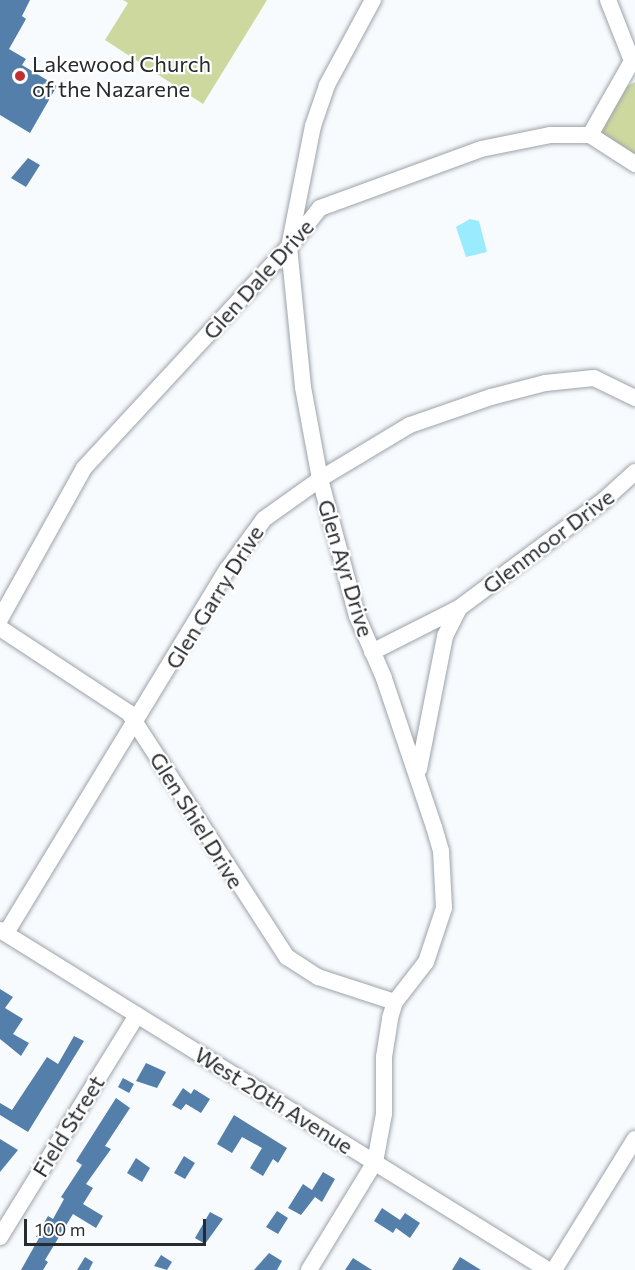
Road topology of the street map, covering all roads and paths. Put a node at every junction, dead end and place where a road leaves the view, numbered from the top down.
1 (373, 0) edge
2 (608, 0) edge
3 (634, 62) edge
4 (590, 135) junction
5 (635, 165) edge
6 (289, 247) junction
7 (635, 398) edge
8 (635, 472) edge
9 (320, 479) junction
10 (459, 608) junction
11 (0, 620) edge
12 (0, 628) edge
13 (372, 652) junction
14 (134, 722) junction
15 (418, 774) junction
16 (3, 931) edge
17 (395, 1002) junction
18 (137, 1015) junction
19 (635, 1139) edge
20 (375, 1162) junction
21 (0, 1237) edge
22 (309, 1270) edge
23 (548, 1270) edge
24 (554, 1270) edge

1 - 6 street, Glen Ayr Drive
2 - 3 street
3 - 4 street
4 - 5 street
4 - 6 street, Glen Dale Drive
6 - 9 street, Glen Ayr Drive
6 - 11 street, Glen Dale Drive
7 - 9 street, Glen Garry Drive
8 - 10 street, Glenmoor Drive
9 - 13 street, Glen Ayr Drive
9 - 14 street, Glen Garry Drive
10 - 13 street, Glenmoor Drive
10 - 15 street
12 - 14 street, Glen Shiel Drive
13 - 15 street, Glen Ayr Drive
14 - 16 street, Glen Garry Drive
14 - 17 street, Glen Shiel Drive
15 - 17 street, Glen Ayr Drive
16 - 18 street, West 20th Avenue
17 - 20 street, Glen Ayr Drive
18 - 20 street, West 20th Avenue
18 - 21 street, Field Street
19 - 24 street
20 - 22 street
20 - 23 street, West 20th Avenue

